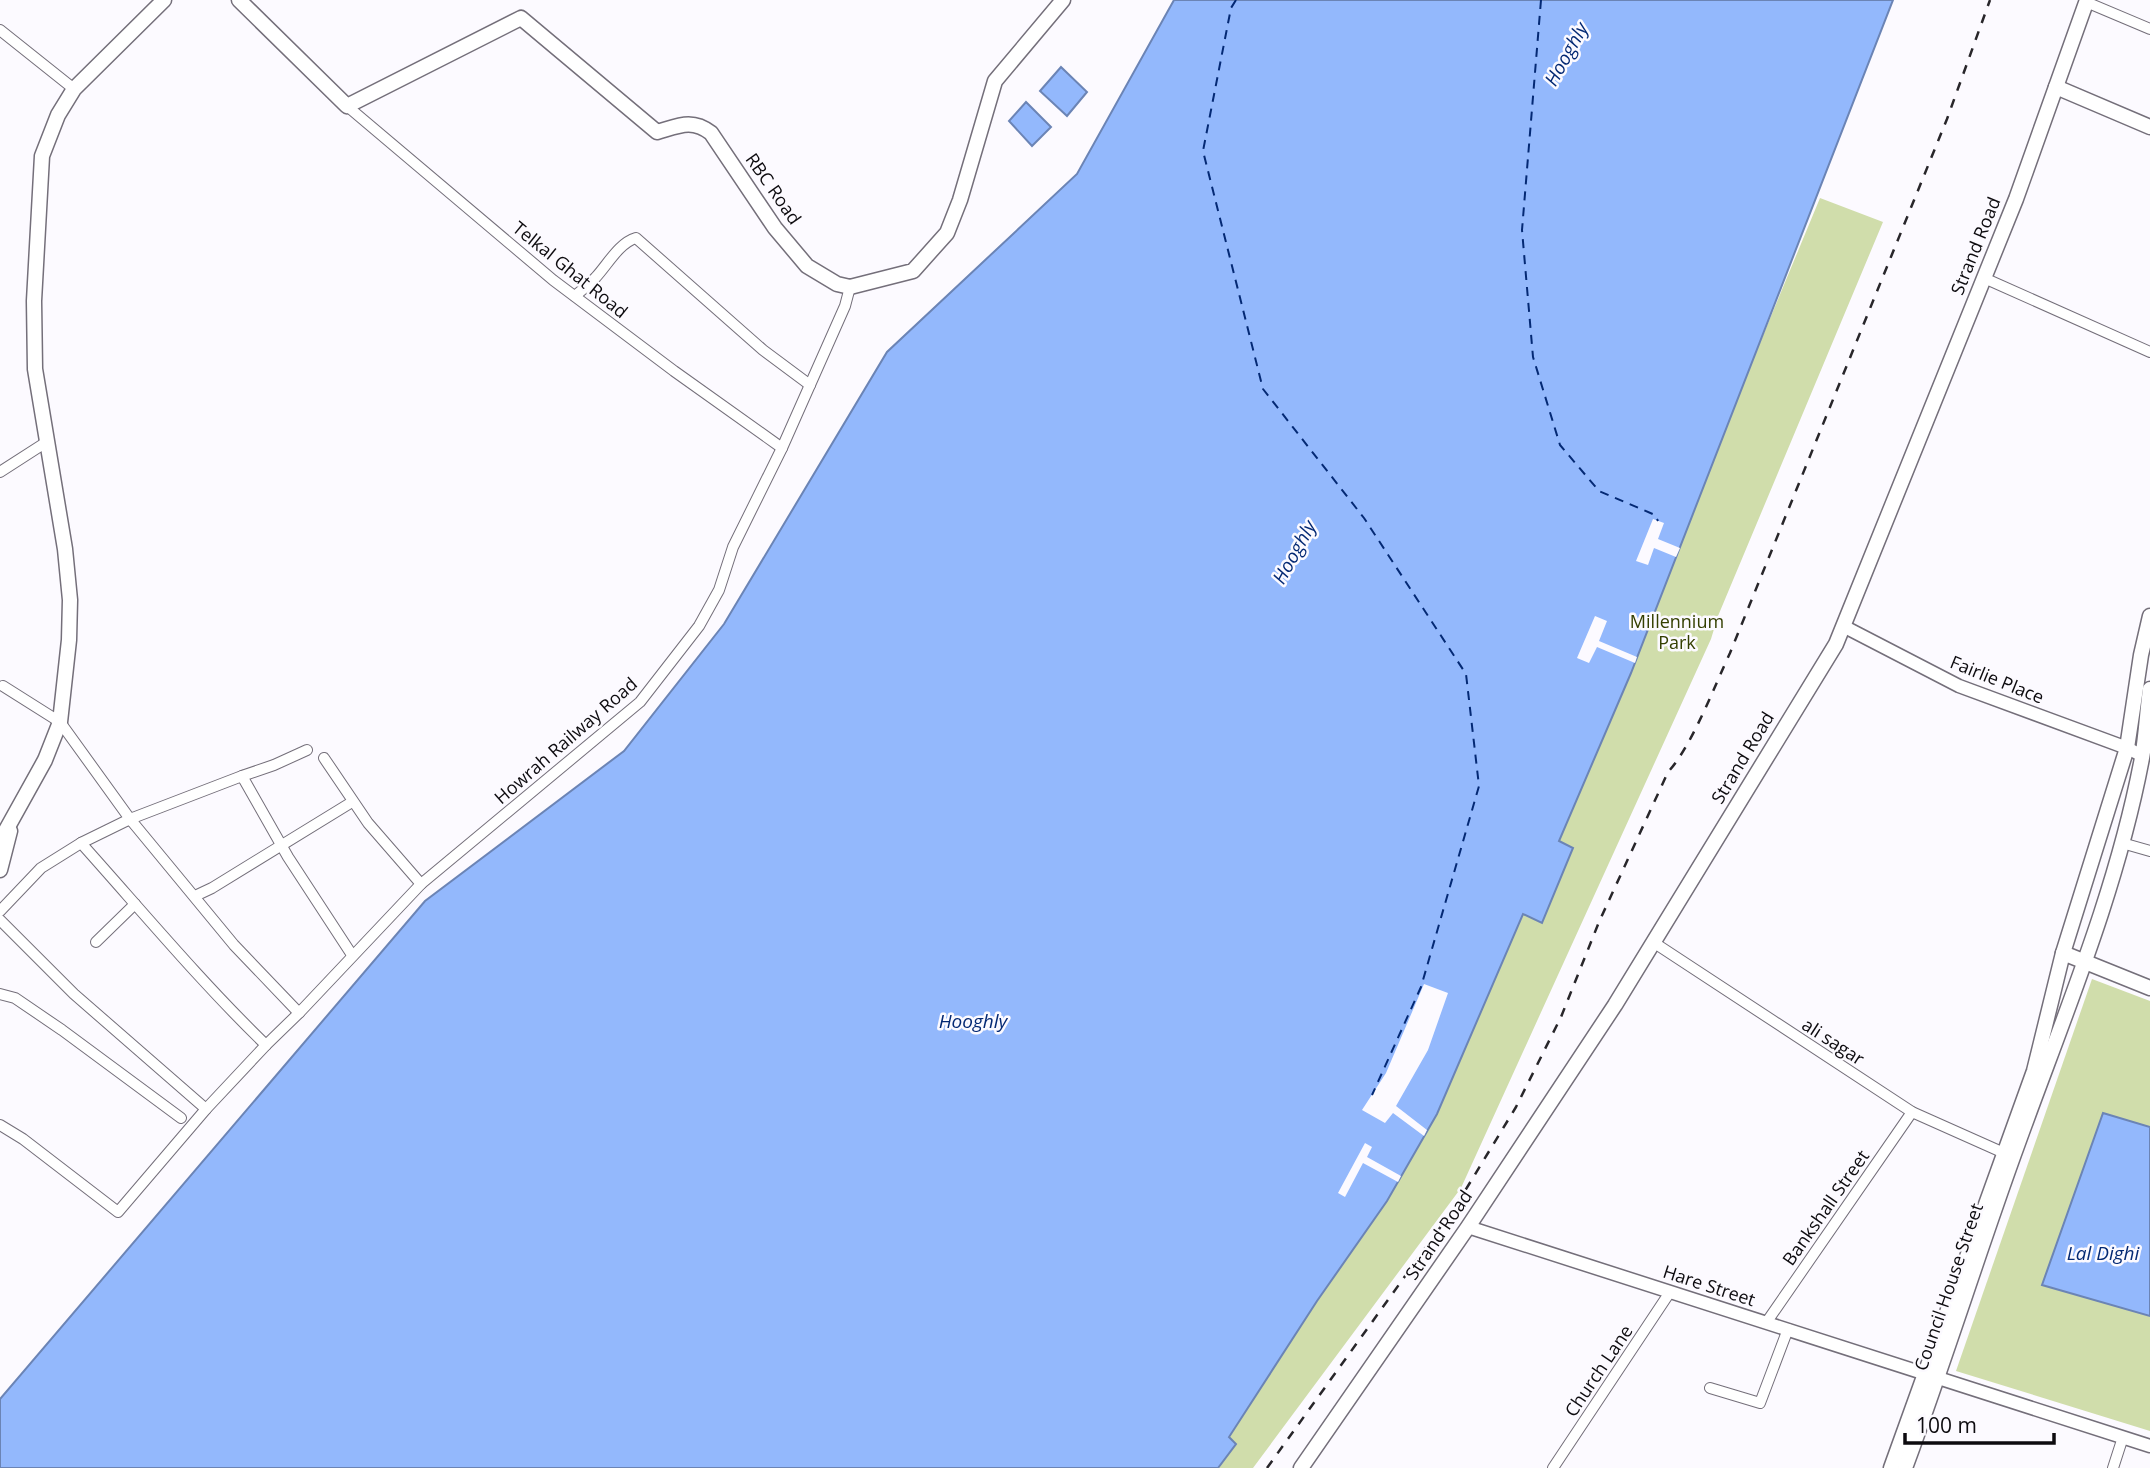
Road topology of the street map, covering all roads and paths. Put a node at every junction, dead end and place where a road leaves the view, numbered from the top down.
1 (164, 0) edge
2 (239, 0) edge
3 (1063, 0) edge
4 (2086, 1) edge
5 (2150, 29) edge
6 (0, 30) edge
7 (2056, 87) junction
8 (74, 89) junction
9 (347, 106) junction
10 (2150, 127) edge
11 (1984, 278) junction
12 (850, 287) junction
13 (575, 296) junction
14 (2150, 352) edge
15 (810, 385) junction
16 (46, 443) junction
17 (782, 448) junction
18 (0, 472) edge
19 (2150, 616) edge
20 (1843, 626) junction
21 (3, 686) dead end
22 (2146, 687) edge
23 (60, 722) junction
24 (2127, 748) junction
25 (307, 750) dead end
26 (2143, 756) junction
27 (324, 758) dead end
28 (242, 776) junction
29 (352, 802) junction
30 (130, 819) junction
31 (12, 823) junction
32 (0, 841) edge
33 (81, 843) junction
34 (2122, 843) junction
35 (281, 844) junction
36 (2150, 850) edge
37 (0, 870) edge
38 (421, 884) junction
39 (195, 896) junction
40 (135, 904) junction
41 (0, 911) edge
42 (0, 920) edge
43 (96, 942) dead end
44 (1653, 943) junction
45 (2063, 953) junction
46 (352, 956) junction
47 (2086, 962) junction
48 (2150, 988) edge
49 (0, 994) edge
50 (299, 1013) junction
51 (266, 1045) junction
52 (206, 1110) junction
53 (1912, 1112) junction
54 (181, 1118) dead end
55 (0, 1125) edge
56 (2008, 1155) junction
57 (1468, 1227) junction
58 (1670, 1292) junction
59 (1766, 1323) junction
60 (1788, 1329) junction
61 (1932, 1376) junction
62 (1710, 1388) dead end
63 (2123, 1437) junction
64 (2150, 1446) edge
65 (1301, 1468) edge
66 (1553, 1468) edge
67 (1891, 1468) edge
68 (1905, 1468) edge
69 (2113, 1468) edge

1 - 8 main road
2 - 9 main road
3 - 12 main road
4 - 5 street
4 - 7 main road, Strand Road
6 - 8 street
7 - 10 main road
7 - 11 main road, Strand Road
8 - 16 main road
9 - 12 main road, RBC Road
9 - 13 street, Telkal Ghat Road
11 - 14 street
11 - 20 main road, Strand Road
12 - 15 street, Howrah Railway Road
13 - 15 street
13 - 17 street, Telkal Ghat Road
15 - 17 street, Howrah Railway Road
16 - 18 street
16 - 23 main road
17 - 38 street, Howrah Railway Road
19 - 22 main road
20 - 24 street, Fairlie Place
20 - 44 main road, Strand Road
21 - 23 street
22 - 24 main road
22 - 26 main road
23 - 30 street
23 - 31 main road
24 - 26 street, Fairlie Place
24 - 45 main road
25 - 28 street
26 - 34 main road
27 - 29 street
28 - 30 street
28 - 35 street
29 - 35 street
29 - 38 street
30 - 33 street
30 - 39 street
31 - 32 main road
31 - 37 main road
33 - 40 street
33 - 41 street
34 - 36 street
34 - 47 main road
35 - 39 street
35 - 46 street
38 - 46 street, Howrah Railway Road
39 - 50 street
40 - 43 street
40 - 51 street
42 - 52 street
44 - 53 street, ali sagar
44 - 57 main road, Strand Road
45 - 47 main road
45 - 56 main road
46 - 50 street, Howrah Railway Road
47 - 48 main road
47 - 56 main road
49 - 54 street
50 - 51 street, Howrah Railway Road
51 - 52 street, Howrah Railway Road
52 - 55 street, Howrah Railway Road
53 - 56 street, ali sagar
53 - 59 street, Bankshall Street
56 - 61 main road, Council House Street
57 - 58 street, Hare Street
57 - 65 main road, Strand Road
58 - 59 street, Hare Street
58 - 66 street, Church Lane
59 - 60 street, Hare Street
60 - 61 street, Hare Street
60 - 62 street
61 - 63 street, Hare Street
61 - 67 main road, Council House Street
61 - 68 main road, Council House Street
63 - 64 street, Hare Street
63 - 69 street

